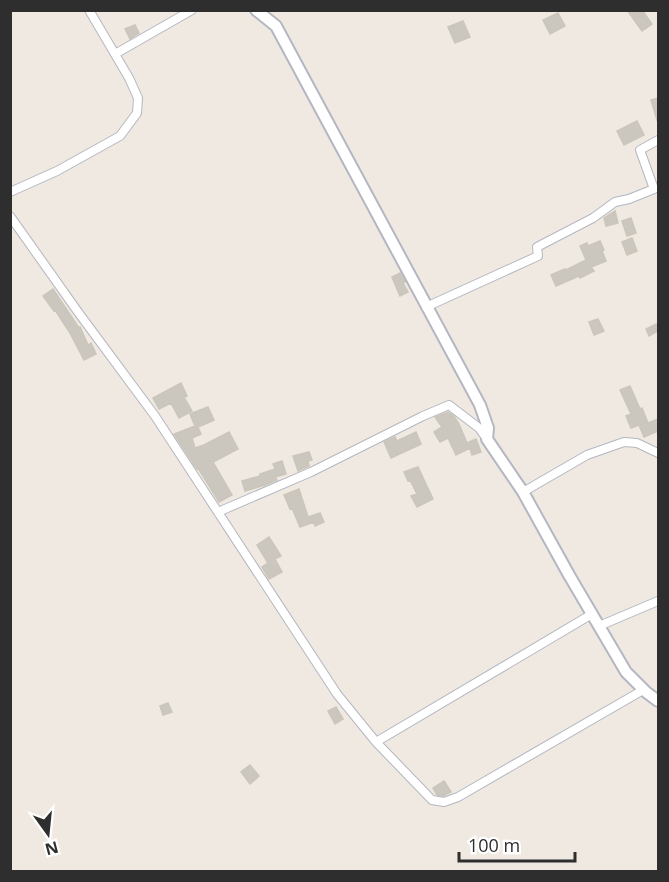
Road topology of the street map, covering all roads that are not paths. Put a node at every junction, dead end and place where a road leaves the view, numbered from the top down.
1 (89, 10) edge
2 (192, 10) edge
3 (256, 10) edge
4 (115, 54) junction
5 (658, 140) edge
6 (10, 192) edge
7 (10, 216) edge
8 (426, 307) junction
9 (487, 439) junction
10 (658, 453) edge
11 (523, 492) junction
12 (218, 512) junction
13 (658, 601) edge
14 (592, 614) junction
15 (599, 626) junction
16 (643, 690) junction
17 (658, 701) edge
18 (376, 742) junction

1 - 4 street
2 - 4 street
3 - 8 street
4 - 6 street
5 - 8 street
7 - 12 street
8 - 9 street
9 - 11 street
9 - 12 street
10 - 11 street
11 - 14 street
12 - 18 street
13 - 15 street
14 - 15 street
14 - 18 street
15 - 16 street
16 - 17 street
16 - 18 street

